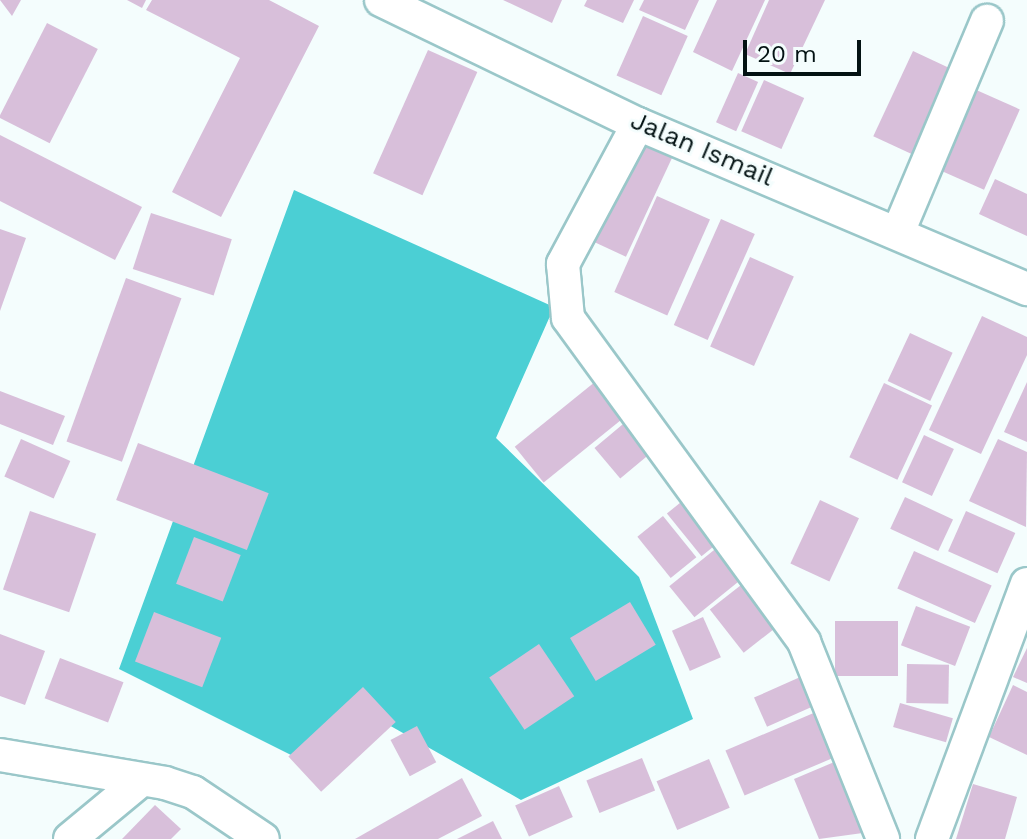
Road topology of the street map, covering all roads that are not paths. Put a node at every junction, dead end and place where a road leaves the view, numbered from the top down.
1 (381, 0) edge
2 (987, 21) dead end
3 (638, 124) junction
4 (899, 230) junction
5 (1027, 289) edge
6 (1027, 584) edge
7 (0, 755) edge
8 (140, 781) junction
9 (70, 839) edge
10 (263, 839) edge
11 (883, 839) edge
12 (932, 839) edge

1 - 3 street, Jalan Ismail
2 - 4 street
3 - 4 street, Jalan Ismail
3 - 11 street
4 - 5 street, Jalan Ismail
6 - 12 street
7 - 8 street
8 - 9 street
8 - 10 street

